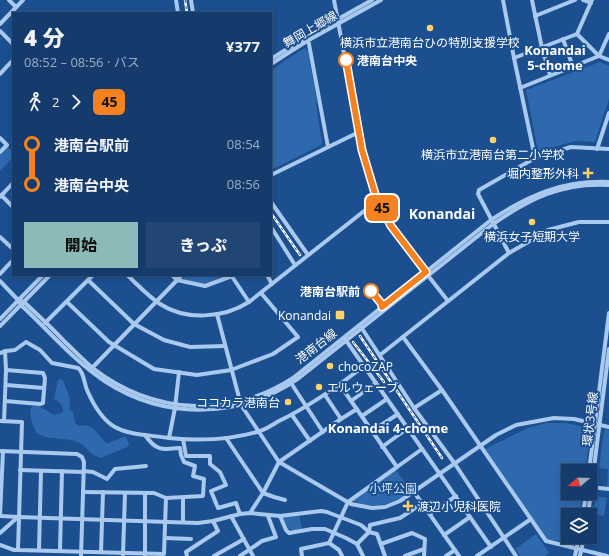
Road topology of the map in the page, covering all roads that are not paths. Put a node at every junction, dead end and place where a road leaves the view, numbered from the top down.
1 (9, 0) edge
2 (23, 0) edge
3 (176, 0) edge
4 (191, 0) edge
5 (334, 0) edge
6 (372, 0) edge
7 (381, 0) edge
8 (503, 0) edge
9 (532, 0) edge
10 (575, 0) edge
11 (583, 0) edge
12 (592, 2) edge
13 (16, 8) junction
14 (178, 12) edge
15 (193, 12) edge
16 (535, 16) junction
17 (338, 22) junction
18 (0, 24) edge
19 (0, 31) edge
20 (577, 34) junction
21 (609, 34) edge
22 (307, 39) junction
23 (563, 39) junction
24 (12, 43) edge
25 (542, 48) junction
26 (600, 56) junction
27 (272, 58) edge
28 (514, 58) junction
29 (609, 60) edge
30 (12, 61) edge
31 (272, 63) edge
32 (573, 67) junction
33 (0, 74) edge
34 (550, 75) junction
35 (520, 88) junction
36 (609, 113) edge
37 (359, 132) junction
38 (0, 138) edge
39 (328, 147) junction
40 (597, 149) junction
41 (609, 149) edge
42 (0, 152) edge
43 (535, 158) junction
44 (272, 175) edge
45 (609, 182) edge
46 (12, 184) edge
47 (609, 185) edge
48 (1, 196) edge
49 (378, 200) junction
50 (272, 203) edge
51 (12, 206) edge
52 (492, 222) junction
53 (609, 222) edge
54 (272, 229) edge
55 (0, 237) edge
56 (12, 248) edge
57 (509, 253) junction
58 (308, 255) junction
59 (12, 261) edge
60 (295, 265) junction
61 (0, 274) edge
62 (427, 274) junction
63 (42, 276) edge
64 (49, 276) edge
65 (92, 276) edge
66 (128, 276) edge
67 (173, 276) edge
68 (181, 276) edge
69 (230, 276) edge
70 (233, 276) edge
71 (268, 276) edge
72 (88, 280) junction
73 (177, 280) junction
74 (0, 281) edge
75 (272, 284) junction
76 (261, 293) junction
77 (18, 300) junction
78 (156, 301) junction
79 (448, 301) junction
80 (67, 302) junction
81 (250, 302) junction
82 (22, 303) junction
83 (609, 313) edge
84 (217, 314) junction
85 (0, 319) edge
86 (44, 324) junction
87 (134, 324) junction
88 (0, 326) edge
89 (360, 327) junction
90 (403, 337) junction
91 (345, 339) junction
92 (114, 345) junction
93 (225, 346) junction
94 (609, 349) edge
95 (5, 351) junction
96 (0, 353) edge
97 (380, 355) junction
98 (364, 366) junction
99 (92, 368) junction
100 (6, 370) junction
101 (231, 370) junction
102 (180, 372) junction
103 (376, 383) junction
104 (291, 384) junction
105 (6, 385) junction
106 (340, 385) junction
107 (44, 388) junction
108 (442, 390) junction
109 (324, 395) junction
110 (387, 399) junction
111 (6, 401) junction
112 (351, 401) junction
113 (241, 403) junction
114 (175, 406) junction
115 (307, 407) junction
116 (414, 408) junction
117 (356, 409) junction
118 (398, 414) junction
119 (292, 415) junction
120 (362, 416) junction
121 (341, 420) junction
122 (2, 421) edge
123 (597, 424) junction
124 (609, 427) edge
125 (408, 428) junction
126 (372, 431) junction
127 (259, 432) junction
128 (323, 432) junction
129 (145, 435) junction
130 (169, 438) junction
131 (226, 438) junction
132 (183, 440) junction
133 (310, 440) junction
134 (479, 446) junction
135 (382, 447) junction
136 (422, 450) junction
137 (2, 451) edge
138 (21, 452) junction
139 (279, 462) junction
140 (455, 464) junction
141 (590, 464) edge
142 (593, 464) edge
143 (146, 466) dead end
144 (397, 467) junction
145 (20, 470) junction
146 (41, 471) junction
147 (62, 471) junction
148 (83, 472) junction
149 (440, 474) junction
150 (597, 488) edge
151 (609, 489) edge
152 (83, 492) junction
153 (104, 492) junction
154 (414, 492) junction
155 (125, 493) junction
156 (263, 493) junction
157 (145, 494) junction
158 (456, 496) junction
159 (166, 498) junction
160 (183, 498) junction
161 (285, 500) dead end
162 (348, 502) junction
163 (422, 503) junction
164 (250, 513) junction
165 (240, 514) junction
166 (430, 514) junction
167 (0, 516) edge
168 (231, 516) junction
169 (268, 516) junction
170 (280, 516) junction
171 (7, 517) junction
172 (18, 517) junction
173 (341, 517) junction
174 (470, 517) junction
175 (40, 518) junction
176 (60, 518) junction
177 (82, 519) junction
178 (531, 519) junction
179 (102, 520) junction
180 (124, 520) junction
181 (145, 521) junction
182 (213, 521) junction
183 (166, 522) junction
184 (183, 522) junction
185 (10, 525) junction
186 (369, 532) junction
187 (0, 533) edge
188 (334, 533) junction
189 (444, 535) junction
190 (165, 538) junction
191 (504, 538) junction
192 (191, 539) dead end
193 (244, 539) junction
194 (329, 543) junction
195 (357, 544) junction
196 (381, 544) junction
197 (579, 544) edge
198 (581, 544) edge
199 (0, 545) edge
200 (491, 547) junction
201 (424, 549) junction
202 (16, 550) junction
203 (39, 550) junction
204 (60, 550) junction
205 (250, 550) junction
206 (455, 550) junction
207 (579, 550) junction
208 (101, 552) junction
209 (81, 554) edge
210 (221, 554) edge
211 (123, 555) edge
212 (145, 555) edge
213 (14, 556) edge
214 (187, 556) edge
215 (214, 556) edge
216 (240, 556) edge
217 (254, 556) edge
218 (302, 556) edge
219 (342, 556) edge
220 (363, 556) edge
221 (385, 556) edge
222 (405, 556) edge
223 (424, 556) edge
224 (446, 556) edge
225 (459, 556) edge
226 (477, 556) edge
227 (516, 556) edge
228 (575, 556) edge
229 (580, 556) edge
230 (607, 556) edge

1 - 13 street
2 - 13 street
3 - 14 street
4 - 15 street
5 - 17 street
6 - 17 street, 舞岡上郷線
7 - 17 street, 舞岡上郷線
8 - 28 street
9 - 16 street
10 - 16 street
11 - 12 street
12 - 20 street
13 - 18 street
16 - 25 street
17 - 22 street, 舞岡上郷線
17 - 37 street
19 - 24 street
20 - 23 street
20 - 26 street
21 - 26 street
22 - 27 street, 舞岡上郷線
22 - 31 street, 舞岡上郷線
22 - 39 street
23 - 25 street
23 - 32 street
25 - 28 street
25 - 34 street
26 - 29 street
26 - 32 street
28 - 35 street
30 - 33 street
32 - 34 street
34 - 35 street
35 - 43 street
36 - 40 street
37 - 39 street
37 - 49 street
38 - 42 street
39 - 44 street
40 - 41 street
40 - 43 street
43 - 52 street
45 - 52 street, 港南台線
46 - 48 street
47 - 52 street, 港南台線
48 - 51 street
49 - 58 street
49 - 62 street
50 - 58 street
52 - 57 street
52 - 62 street, 港南台線
53 - 57 street
54 - 60 street
55 - 56 street
57 - 79 street
58 - 60 street
59 - 61 street
60 - 75 street
62 - 79 street
62 - 89 street, 港南台線
63 - 77 street
64 - 82 street
65 - 72 street
66 - 78 street
67 - 73 street
68 - 73 street
69 - 73 street
70 - 81 street
71 - 75 street
72 - 80 street
72 - 87 street
73 - 78 street
74 - 77 street
75 - 76 street
76 - 81 street
76 - 101 street
77 - 82 street
77 - 85 street
78 - 84 street
78 - 87 street
79 - 90 street
80 - 86 street
80 - 92 street
81 - 84 street
82 - 86 street
82 - 88 street
83 - 123 street, 環状3号線
84 - 93 street
86 - 99 street
86 - 114 street
87 - 92 street
87 - 93 street
89 - 91 street, 港南台線
89 - 97 street
90 - 97 street
90 - 108 street
91 - 98 street
91 - 104 street, 港南台線
91 - 113 street, 港南台線
92 - 99 street
92 - 102 street
93 - 101 street
94 - 123 street, 環状3号線
95 - 96 street
95 - 100 street
95 - 129 street
97 - 116 street
98 - 103 street
98 - 106 street
99 - 114 street
100 - 105 street
100 - 107 street
101 - 102 street
101 - 113 street
102 - 114 street
103 - 110 street
103 - 112 street
104 - 113 street, 港南台線
104 - 115 street
105 - 107 street
105 - 111 street
106 - 109 street
106 - 112 street
107 - 111 street
108 - 116 street
108 - 134 street
109 - 115 street
109 - 121 street
110 - 118 street
110 - 120 street
111 - 122 street
112 - 117 street
113 - 114 street
113 - 127 street
114 - 130 street
115 - 119 street
115 - 128 street
116 - 140 street
117 - 120 street
117 - 121 street
118 - 125 street
118 - 126 street
119 - 127 street
119 - 133 street
120 - 126 street
121 - 128 street
122 - 138 street
123 - 124 street
123 - 134 street
123 - 141 street, 環状3号線
123 - 142 street, 環状3号線
125 - 135 street
125 - 136 street
126 - 135 street
127 - 131 street
127 - 139 street
128 - 133 street
129 - 130 street
129 - 160 street
130 - 132 street
131 - 132 street
131 - 156 street
132 - 165 street
133 - 139 street
134 - 140 street
134 - 178 street
135 - 144 street
136 - 144 street
136 - 149 street
137 - 138 street
137 - 167 street
138 - 145 street
138 - 148 street
139 - 156 street
139 - 162 street
140 - 149 street
140 - 191 street
143 - 148 street
144 - 162 street
145 - 146 street
145 - 172 street
146 - 147 street
146 - 175 street
147 - 148 street
147 - 176 street
148 - 152 street
149 - 154 street
149 - 158 street
150 - 151 street
152 - 153 street
152 - 177 street
153 - 155 street
153 - 179 street
154 - 162 street
154 - 163 street
155 - 157 street
155 - 180 street
156 - 161 street
156 - 164 street
157 - 159 street
157 - 181 street
158 - 166 street
158 - 174 street
159 - 160 street
159 - 183 street
160 - 184 street
162 - 173 street
163 - 166 street
163 - 186 street
164 - 165 street
164 - 169 street
165 - 168 street
166 - 189 street
167 - 171 street
168 - 182 street
168 - 193 street
169 - 170 street
169 - 205 street
170 - 173 street
170 - 188 street
171 - 172 street
171 - 185 street
172 - 175 street
172 - 185 street
172 - 202 street
173 - 186 street
173 - 188 street
174 - 189 street
174 - 200 street
175 - 176 street
175 - 203 street
176 - 177 street
176 - 204 street
177 - 179 street
177 - 209 street
178 - 191 street
178 - 207 street
179 - 180 street
179 - 208 street
180 - 181 street
180 - 211 street
181 - 183 street
181 - 212 street
182 - 184 street
182 - 214 street
183 - 184 street
183 - 190 street
185 - 187 street
186 - 195 street
186 - 196 street
188 - 194 street
188 - 195 street
189 - 206 street
190 - 192 street
190 - 212 street
191 - 200 street
191 - 227 street
193 - 205 street
193 - 210 street
194 - 218 street
194 - 219 street
195 - 220 street
196 - 201 street
196 - 221 street
197 - 207 street
198 - 207 street
199 - 202 street
200 - 226 street
201 - 222 street
201 - 223 street
202 - 203 street
202 - 213 street
203 - 204 street
204 - 209 street
205 - 216 street
205 - 217 street
206 - 224 street
206 - 225 street
207 - 228 street
207 - 229 street
207 - 230 street
208 - 209 street
208 - 211 street
210 - 215 street
211 - 212 street

